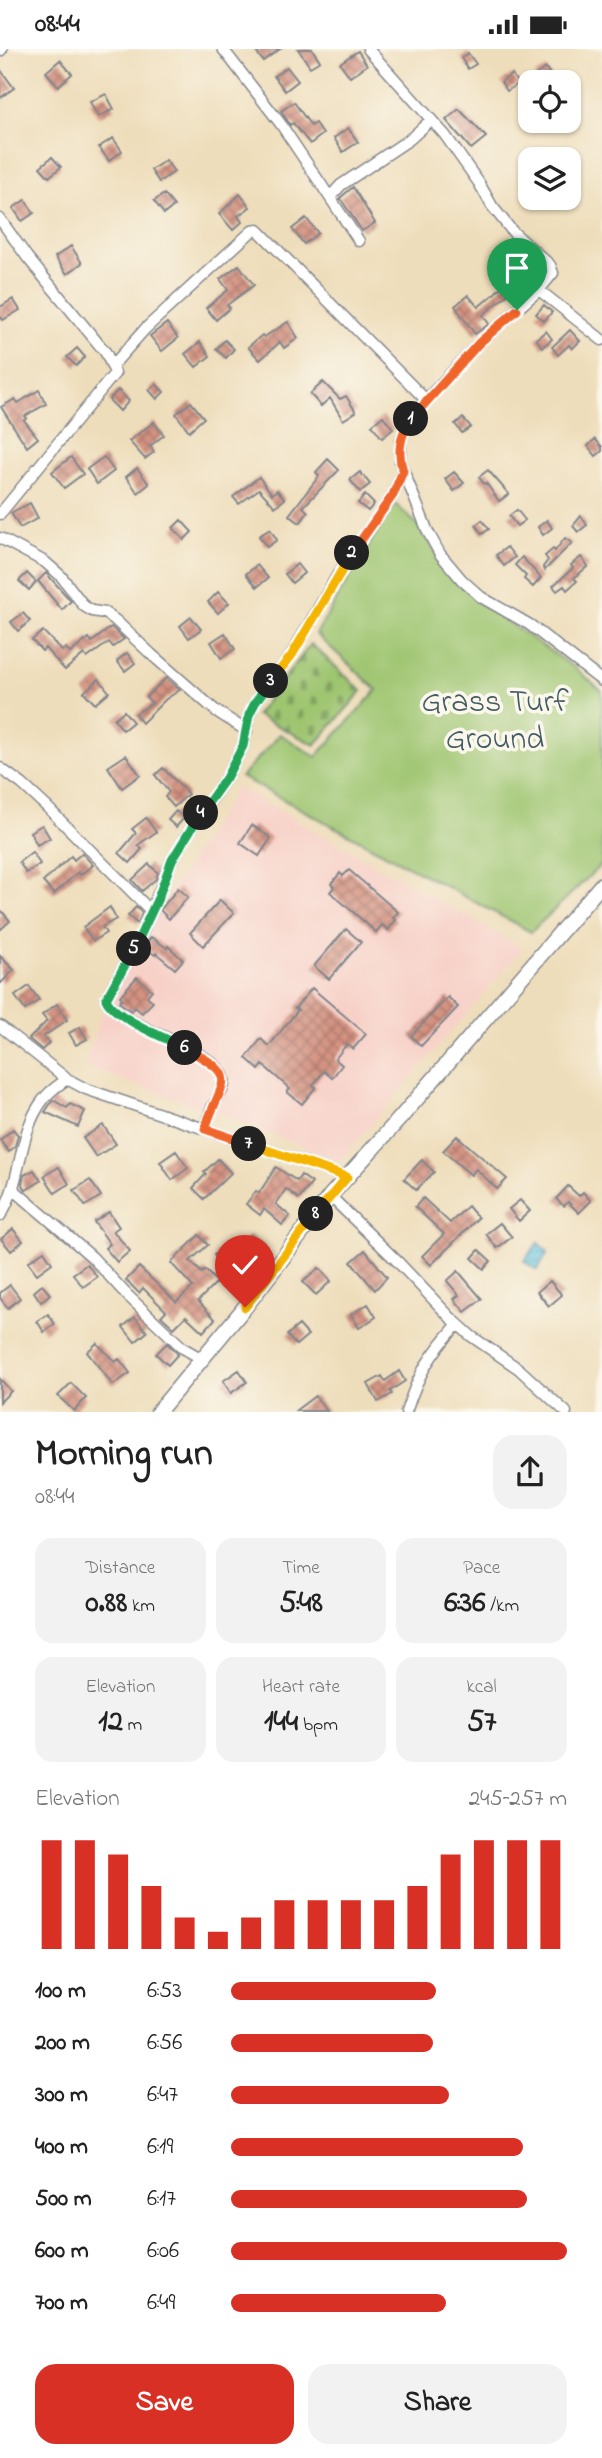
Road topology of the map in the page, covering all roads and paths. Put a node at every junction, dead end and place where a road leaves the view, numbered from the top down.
1 (223, 49) edge
2 (368, 49) edge
3 (431, 120) junction
4 (330, 197) junction
5 (0, 219) edge
6 (359, 240) dead end
7 (539, 290) junction
8 (602, 340) edge
9 (113, 365) junction
10 (427, 401) junction
11 (403, 471) junction
12 (0, 514) edge
13 (0, 538) edge
14 (602, 681) edge
15 (247, 731) junction
16 (0, 768) edge
17 (602, 884) edge
18 (152, 912) junction
19 (0, 1026) edge
20 (68, 1079) junction
21 (205, 1129) junction
22 (347, 1177) junction
23 (13, 1189) junction
24 (330, 1196) junction
25 (0, 1216) edge
26 (458, 1324) junction
27 (202, 1359) junction
28 (158, 1412) edge
29 (406, 1412) edge
30 (566, 1412) edge

1 - 4 street
2 - 3 street
3 - 4 street
3 - 7 street
4 - 6 street
5 - 9 street
7 - 8 street
7 - 10 street
9 - 10 street
9 - 12 street
10 - 11 street
11 - 14 street
11 - 15 street
13 - 15 street
15 - 18 street
16 - 18 street
17 - 22 main road
18 - 21 street
19 - 20 street
20 - 21 street
20 - 23 street
21 - 22 street
22 - 24 main road
23 - 25 street
23 - 27 street
24 - 26 street
24 - 27 main road
26 - 29 street
26 - 30 street
27 - 28 main road

